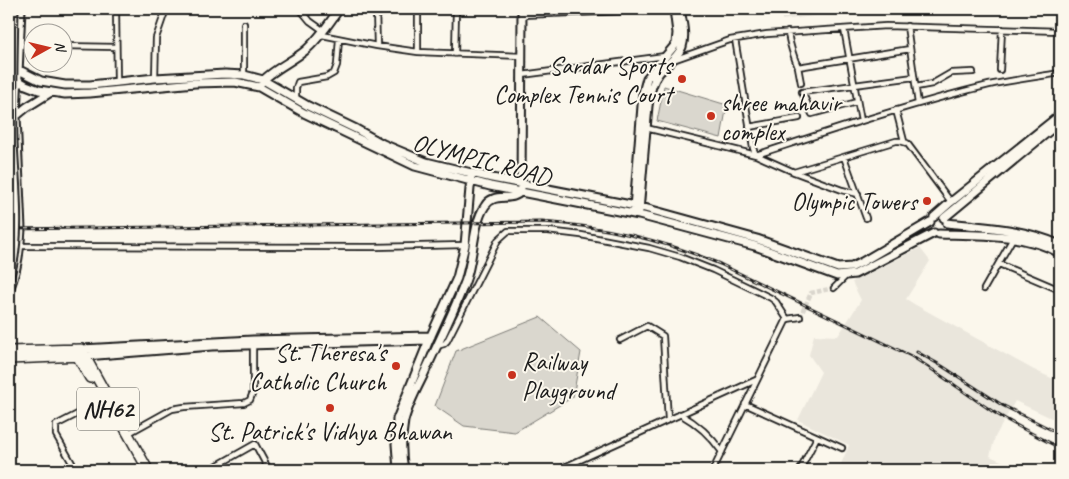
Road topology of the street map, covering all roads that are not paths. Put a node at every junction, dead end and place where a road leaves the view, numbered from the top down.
1 (14, 9) edge
2 (21, 9) edge
3 (116, 9) edge
4 (166, 9) edge
5 (300, 9) edge
6 (339, 9) edge
7 (376, 9) edge
8 (418, 9) edge
9 (456, 9) edge
10 (674, 9) edge
11 (680, 9) edge
12 (522, 12) edge
13 (244, 24) dead end
14 (906, 26) junction
15 (844, 29) junction
16 (1002, 29) junction
17 (1060, 31) edge
18 (788, 32) junction
19 (323, 33) junction
20 (340, 39) junction
21 (735, 40) junction
22 (20, 45) joint
23 (72, 46) edge
24 (377, 46) junction
25 (116, 47) junction
26 (910, 49) junction
27 (418, 52) junction
28 (455, 54) junction
29 (522, 56) junction
30 (669, 58) junction
31 (849, 59) junction
32 (9, 65) edge
33 (798, 67) junction
34 (19, 70) junction
35 (1000, 70) dead end
36 (973, 72) dead end
37 (1060, 73) edge
38 (9, 75) edge
39 (244, 75) junction
40 (522, 75) junction
41 (914, 77) junction
42 (155, 78) junction
43 (263, 80) junction
44 (18, 81) junction
45 (117, 82) junction
46 (801, 83) dead end
47 (854, 85) junction
48 (259, 87) junction
49 (916, 87) junction
50 (51, 92) junction
51 (296, 98) junction
52 (857, 102) junction
53 (918, 104) junction
54 (896, 110) junction
55 (1060, 115) edge
56 (13, 116) edge
57 (799, 118) dead end
58 (861, 121) junction
59 (1060, 122) edge
60 (750, 127) junction
61 (646, 128) junction
62 (904, 142) junction
63 (9, 147) edge
64 (756, 155) junction
65 (844, 157) junction
66 (425, 165) junction
67 (794, 172) junction
68 (471, 177) junction
69 (522, 183) junction
70 (521, 191) junction
71 (858, 194) junction
72 (951, 202) junction
73 (637, 206) junction
74 (636, 214) junction
75 (866, 218) dead end
76 (932, 220) junction
77 (945, 221) junction
78 (937, 234) junction
79 (1013, 238) junction
80 (465, 245) junction
81 (1060, 245) edge
82 (20, 246) junction
83 (9, 247) edge
84 (1060, 254) edge
85 (998, 264) junction
86 (846, 276) junction
87 (10, 280) edge
88 (834, 288) tunnel mouth
89 (984, 289) dead end
90 (9, 290) edge
91 (1060, 290) edge
92 (800, 317) dead end
93 (787, 319) junction
94 (430, 338) junction
95 (620, 340) dead end
96 (253, 345) junction
97 (432, 350) junction
98 (9, 351) edge
99 (79, 352) junction
100 (9, 359) edge
101 (756, 380) junction
102 (103, 401) junction
103 (745, 404) junction
104 (680, 414) junction
105 (668, 420) junction
106 (128, 434) junction
107 (817, 436) junction
108 (842, 448) dead end
109 (722, 452) junction
110 (268, 468) edge
111 (76, 470) edge
112 (141, 470) edge
113 (148, 470) edge
114 (209, 470) edge
115 (260, 470) edge
116 (398, 470) edge
117 (404, 470) edge
118 (558, 470) edge
119 (713, 470) edge
120 (800, 470) edge

1 - 87 street, bridge
2 - 22 street
3 - 25 street
4 - 42 street
5 - 19 street
6 - 19 street
7 - 24 street
8 - 27 street
9 - 28 street
10 - 12 street
10 - 30 street
11 - 30 street
12 - 29 street
13 - 39 street
14 - 15 street
14 - 16 street
14 - 26 street
15 - 18 street
15 - 31 street
16 - 17 street
16 - 35 street
18 - 21 street
18 - 33 street
19 - 20 street
19 - 43 street
20 - 24 street
20 - 51 street
21 - 30 street
21 - 60 street
22 - 34 street
23 - 25 street
24 - 27 street
25 - 45 street
26 - 31 street
26 - 41 street
27 - 28 street
28 - 29 street
29 - 40 street
30 - 40 street
30 - 61 street
30 - 73 street
31 - 33 street
31 - 47 street
32 - 34 street, OLYMPIC ROAD
33 - 46 street
34 - 44 street
34 - 45 street, OLYMPIC ROAD
36 - 49 street
37 - 53 street
38 - 44 street, OLYMPIC ROAD
39 - 42 street, OLYMPIC ROAD
39 - 43 street, OLYMPIC ROAD
40 - 69 street
41 - 47 street
41 - 49 street
42 - 45 street, OLYMPIC ROAD
43 - 48 street
43 - 51 street, OLYMPIC ROAD
44 - 50 street, OLYMPIC ROAD
44 - 56 street
47 - 52 street
47 - 52 street
48 - 50 street, OLYMPIC ROAD
48 - 66 street, OLYMPIC ROAD
49 - 53 street
50 - 56 street
51 - 66 street, OLYMPIC ROAD
52 - 58 street
53 - 54 street
54 - 58 street
54 - 62 street
55 - 72 street, OLYMPIC ROAD
56 - 82 street
57 - 60 street
58 - 64 street
59 - 77 street
60 - 64 street
61 - 64 street
61 - 73 street
62 - 65 street
62 - 72 street
63 - 83 street, bridge
64 - 67 street
65 - 67 street
65 - 71 street
66 - 68 street, OLYMPIC ROAD
67 - 71 street
68 - 69 street, OLYMPIC ROAD
68 - 70 street, OLYMPIC ROAD
68 - 80 street
69 - 70 street
69 - 73 street, OLYMPIC ROAD
70 - 74 street, OLYMPIC ROAD
70 - 97 street
71 - 75 street
72 - 76 street, OLYMPIC ROAD
73 - 74 street
73 - 76 street, OLYMPIC ROAD
74 - 86 street, OLYMPIC ROAD
76 - 77 street
76 - 78 street
77 - 78 street
77 - 81 street
78 - 79 street
78 - 86 street
79 - 84 street
79 - 85 street
80 - 82 street
80 - 94 street
82 - 87 street
85 - 89 street
85 - 91 street
86 - 88 street
87 - 90 street
92 - 93 street
93 - 97 street
93 - 101 street
94 - 96 street
94 - 97 street
94 - 99 street
95 - 105 street
96 - 99 street
96 - 106 street
97 - 116 street
97 - 117 street
98 - 99 highway
99 - 100 highway, NH62
99 - 102 highway, NH62
99 - 106 highway, NH62
101 - 103 street
101 - 104 street
102 - 111 street
102 - 112 highway, NH62
103 - 107 street
103 - 109 street
104 - 105 street
104 - 109 street
105 - 118 street
106 - 113 highway, NH62
107 - 108 street
107 - 120 street
109 - 119 street
110 - 114 street
110 - 115 street

